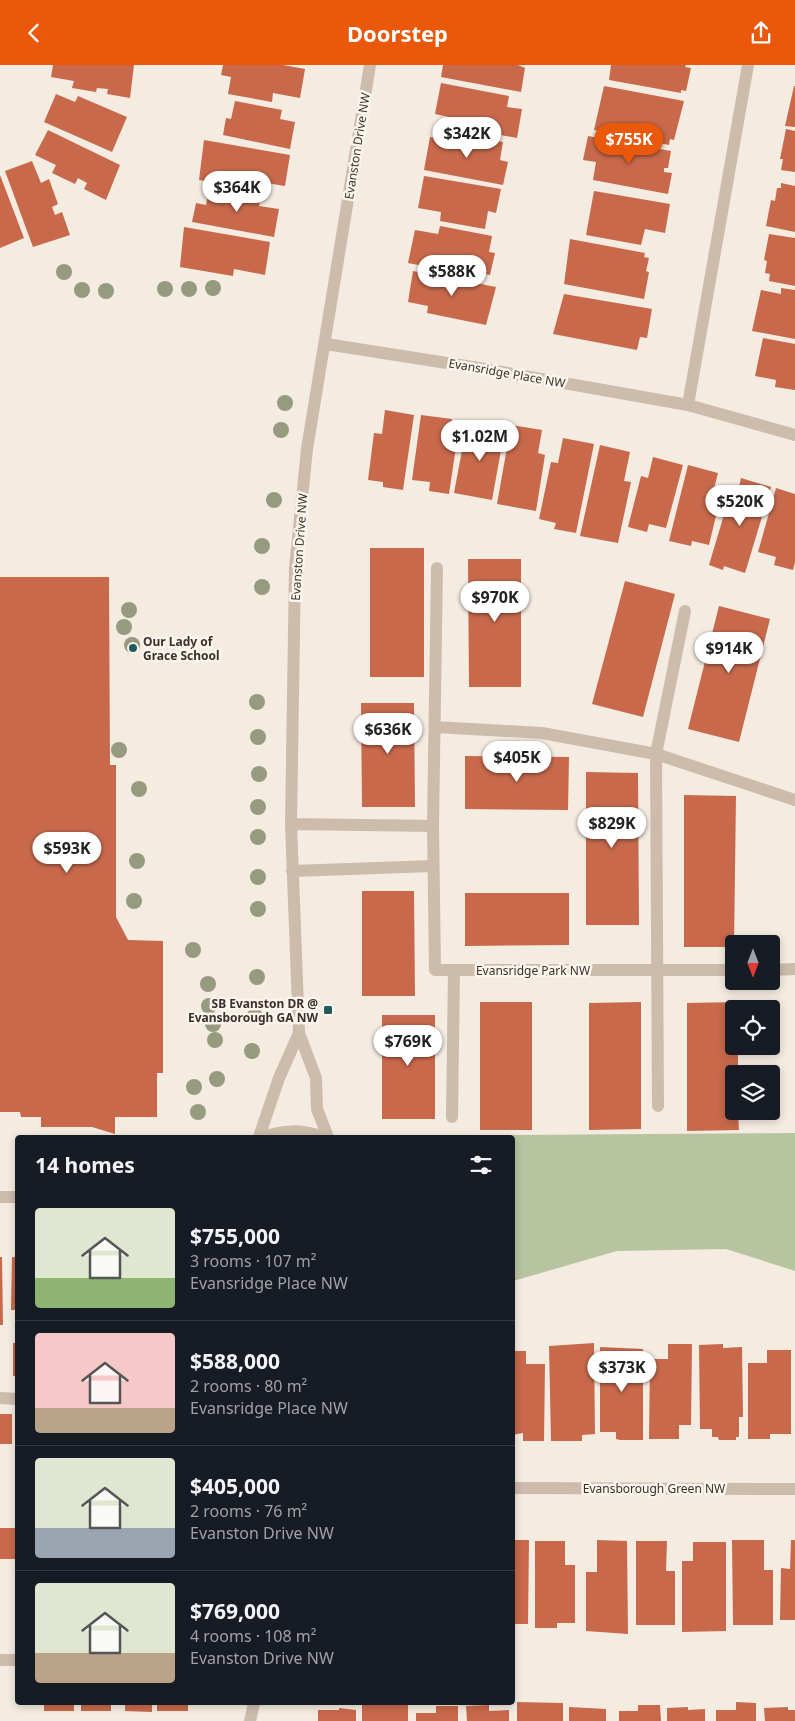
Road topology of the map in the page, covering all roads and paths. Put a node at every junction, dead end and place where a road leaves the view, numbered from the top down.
1 (370, 65) edge
2 (748, 65) edge
3 (326, 344) junction
4 (688, 405) junction
5 (795, 435) edge
6 (437, 568) dead end
7 (685, 611) dead end
8 (435, 727) junction
9 (656, 754) junction
10 (795, 800) edge
11 (291, 824) junction
12 (433, 827) junction
13 (433, 866) junction
14 (292, 871) junction
15 (780, 969) edge
16 (795, 969) edge
17 (454, 970) junction
18 (656, 970) junction
19 (725, 970) edge
20 (299, 1033) junction
21 (658, 1107) dead end
22 (452, 1117) dead end
23 (261, 1135) edge
24 (267, 1135) edge
25 (317, 1135) edge
26 (327, 1135) edge
27 (0, 1197) edge
28 (15, 1197) edge
29 (0, 1399) edge
30 (15, 1399) edge
31 (515, 1488) edge
32 (795, 1489) edge
33 (0, 1660) edge
34 (15, 1660) edge
35 (254, 1705) edge
36 (250, 1721) edge

1 - 3 street, Evanston Drive NW
2 - 4 street
3 - 4 street, Evansridge Place NW
3 - 11 street, Evanston Drive NW
4 - 5 street, Evansridge Place NW
6 - 8 street, Evansridge Park NW
7 - 9 street
8 - 9 street
8 - 12 street, Evansridge Park NW
9 - 10 street
9 - 18 street
11 - 12 street
11 - 14 street, Evanston Drive NW
12 - 13 street, Evansridge Park NW
13 - 14 street
13 - 17 street, Evansridge Park NW
14 - 20 street, Evanston Drive NW
15 - 16 street
17 - 18 street, Evansridge Park NW
17 - 22 street
18 - 19 street, Evansridge Park NW
18 - 21 street
20 - 23 street, Evanston Drive NW
20 - 26 street, Evanston Drive NW
24 - 25 street
27 - 28 street
29 - 30 street
31 - 32 street, Evansborough Green NW
33 - 34 street
35 - 36 street

